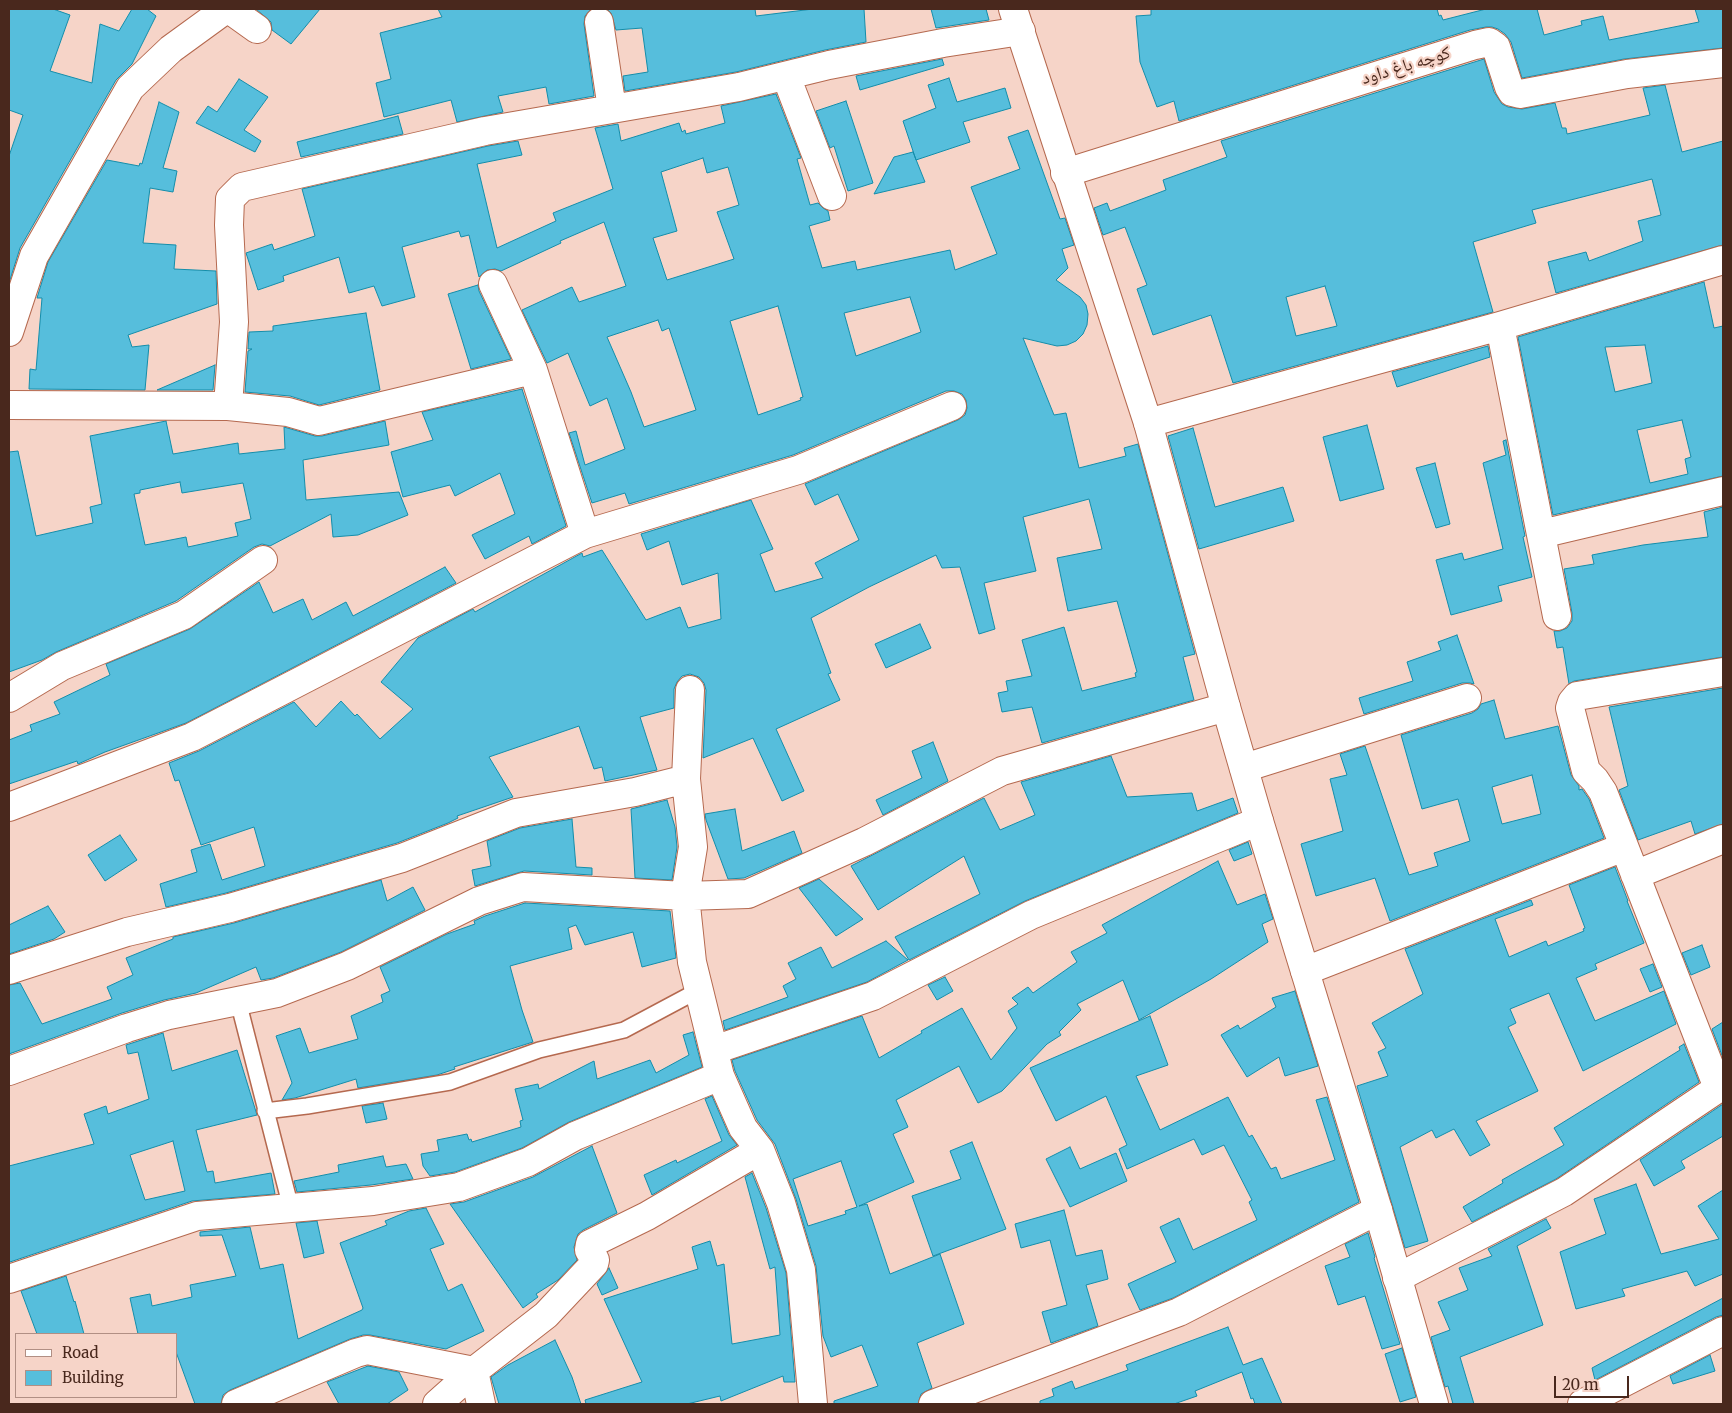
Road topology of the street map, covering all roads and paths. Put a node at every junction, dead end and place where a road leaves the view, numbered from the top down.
1 (227, 9) edge
2 (1017, 20) edge
3 (599, 22) dead end
4 (257, 28) dead end
5 (1723, 63) edge
6 (786, 76) junction
7 (612, 109) junction
8 (1065, 173) junction
9 (832, 196) dead end
10 (1723, 260) edge
11 (493, 284) dead end
12 (1500, 326) junction
13 (9, 332) edge
14 (533, 370) junction
15 (9, 405) edge
16 (228, 406) junction
17 (952, 406) dead end
18 (1148, 423) junction
19 (1723, 491) edge
20 (585, 534) junction
21 (1541, 534) junction
22 (263, 560) dead end
23 (1557, 616) dead end
24 (1723, 672) edge
25 (690, 690) dead end
26 (9, 698) edge
27 (1467, 698) dead end
28 (1226, 707) junction
29 (1244, 768) junction
30 (686, 779) junction
31 (9, 807) edge
32 (1259, 821) junction
33 (1723, 839) edge
34 (1624, 847) junction
35 (1635, 875) junction
36 (685, 896) junction
37 (9, 970) edge
38 (1306, 972) junction
39 (699, 990) junction
40 (238, 1001) junction
41 (717, 1063) junction
42 (9, 1071) edge
43 (1720, 1087) edge
44 (265, 1111) junction
45 (760, 1150) junction
46 (292, 1208) junction
47 (1378, 1210) junction
48 (1397, 1278) junction
49 (9, 1280) edge
50 (1723, 1331) edge
51 (474, 1371) junction
52 (236, 1404) edge
53 (437, 1404) edge
54 (481, 1404) edge
55 (813, 1404) edge
56 (933, 1404) edge
57 (1434, 1404) edge
58 (1582, 1404) edge

1 - 4 street
1 - 13 street
2 - 6 street
2 - 8 street
3 - 7 street
5 - 8 street, کوچه باغ داود
6 - 7 street
6 - 9 street
7 - 16 street
8 - 18 street
10 - 12 street
11 - 14 street
12 - 18 street
12 - 21 street
14 - 16 street
14 - 20 street
15 - 16 street
17 - 20 street
18 - 28 street
19 - 21 street
20 - 31 street
21 - 23 street
22 - 26 street
24 - 34 street
25 - 30 street
27 - 29 street
28 - 29 street
28 - 36 street
29 - 32 street
30 - 36 street
30 - 37 street
32 - 38 street
32 - 41 street
33 - 35 street
34 - 35 street
34 - 38 street
35 - 43 street
36 - 39 street
36 - 40 street
38 - 47 street
39 - 41 street
39 - 44 lane
40 - 42 street
40 - 44 lane
41 - 45 street
41 - 46 street
43 - 48 street
44 - 46 lane
45 - 51 street
45 - 55 street
46 - 49 street
47 - 48 street
47 - 56 street
48 - 57 street
50 - 58 street
51 - 52 street
51 - 53 street
51 - 54 street

